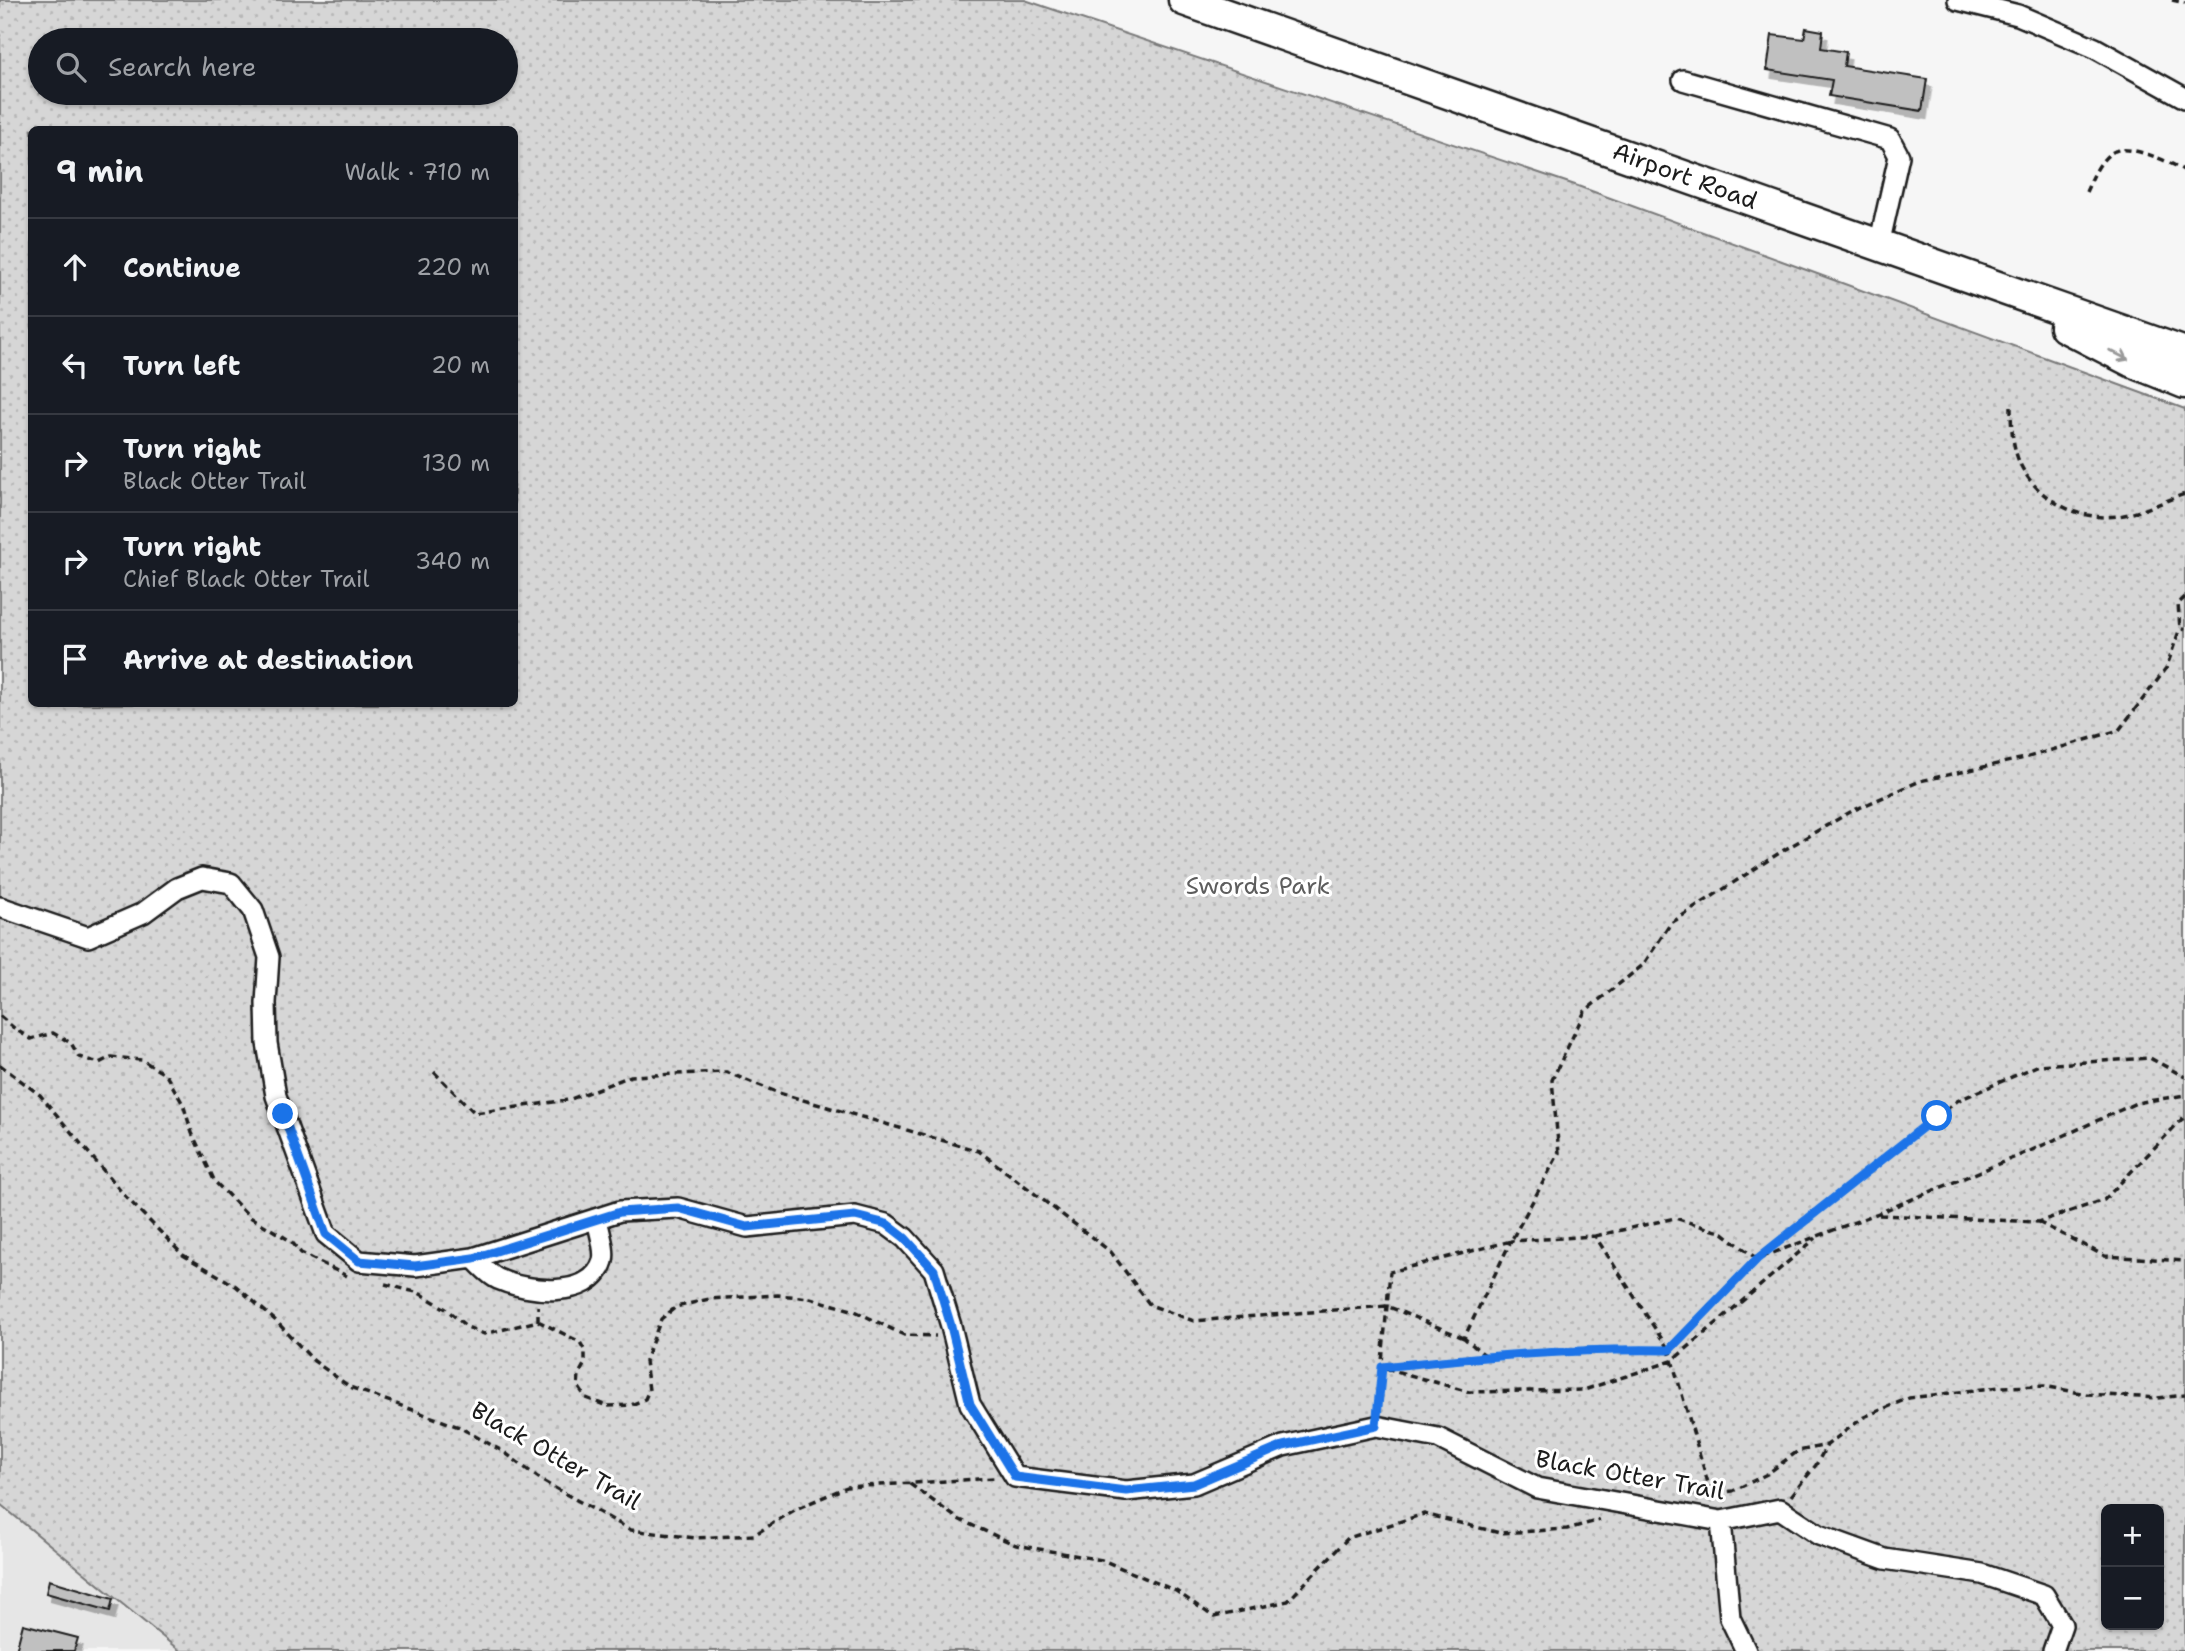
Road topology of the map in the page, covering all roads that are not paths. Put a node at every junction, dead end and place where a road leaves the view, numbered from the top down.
1 (1184, 0) edge
2 (1958, 0) edge
3 (1683, 80) dead end
4 (2185, 99) edge
5 (1879, 245) junction
6 (1972, 278) junction
7 (2185, 353) edge
8 (2185, 383) edge
9 (0, 907) edge
10 (597, 1219) junction
11 (474, 1258) junction
12 (1721, 1521) junction
13 (1746, 1651) edge
14 (2053, 1651) edge

1 - 5 highway, Airport Road
2 - 4 street
3 - 5 street
5 - 6 highway, Airport Road
6 - 7 highway, Airport Road
6 -> 8 highway
9 - 11 street
10 - 11 street
10 - 11 street
10 - 12 street, Black Otter Trail
12 - 13 street
12 - 14 street, Black Otter Trail

